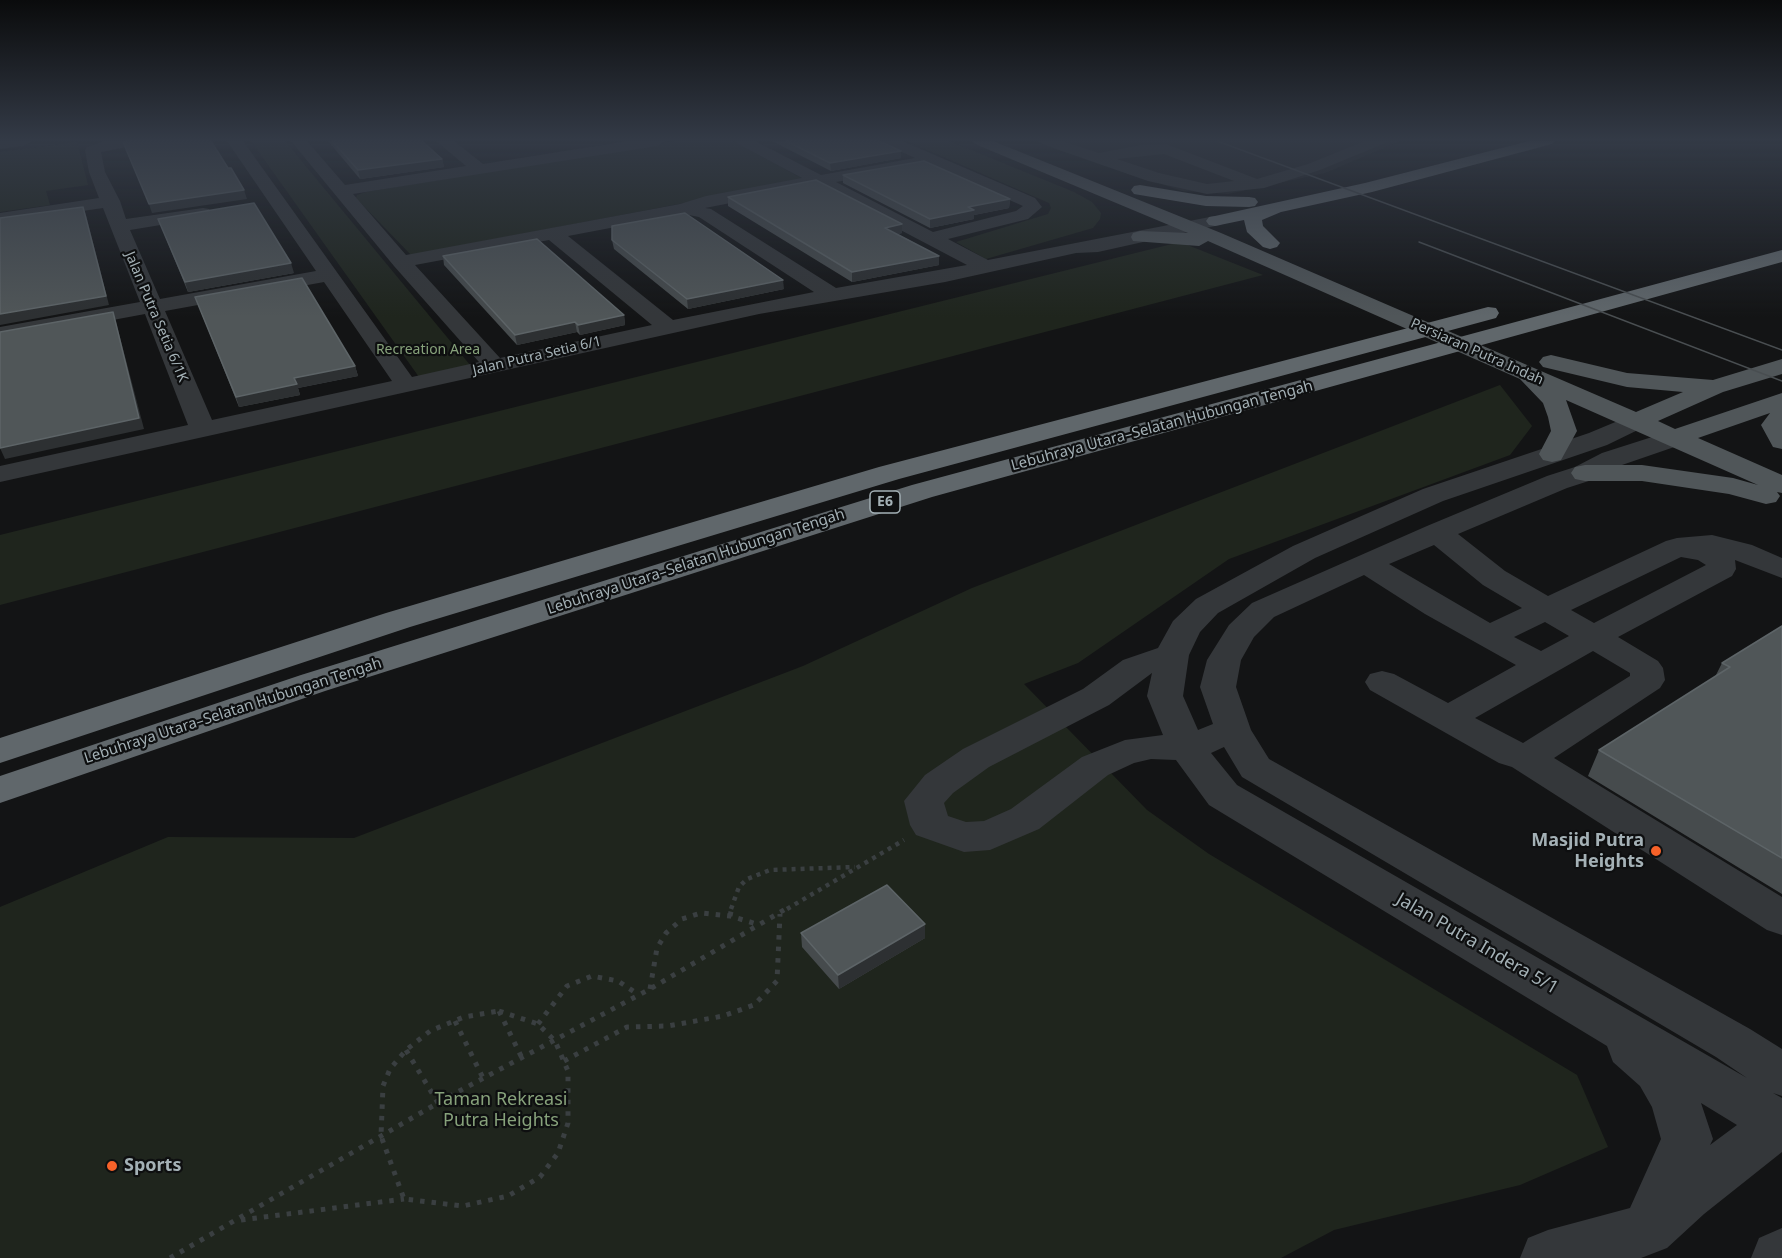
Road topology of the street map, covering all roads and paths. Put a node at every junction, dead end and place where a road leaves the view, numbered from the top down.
1 (348, 200) edge
2 (713, 200) edge
3 (856, 200) edge
4 (1024, 200) edge
5 (1120, 200) edge
6 (1128, 200) edge
7 (1155, 200) edge
8 (1198, 200) edge
9 (1261, 200) edge
10 (1310, 200) edge
11 (111, 201) joint
12 (278, 201) joint
13 (1251, 202) junction
14 (255, 205) edge
15 (1275, 208) junction
16 (684, 209) junction
17 (221, 210) edge
18 (0, 218) edge
19 (1186, 220) junction
20 (119, 226) junction
21 (1215, 229) junction
22 (553, 234) junction
23 (1131, 234) junction
24 (931, 238) junction
25 (1238, 238) junction
26 (1782, 238) edge
27 (1270, 243) junction
28 (1782, 256) edge
29 (401, 262) junction
30 (986, 267) junction
31 (329, 274) junction
32 (832, 295) junction
33 (153, 306) junction
34 (668, 327) junction
35 (0, 334) edge
36 (1551, 362) junction
37 (1782, 366) edge
38 (496, 367) junction
39 (1524, 372) junction
40 (407, 386) junction
41 (1714, 387) junction
42 (1782, 400) edge
43 (1662, 410) junction
44 (1782, 413) edge
45 (1637, 422) junction
46 (1702, 428) junction
47 (203, 430) junction
48 (1674, 438) junction
49 (1782, 441) edge
50 (1552, 454) junction
51 (1782, 463) edge
52 (0, 474) edge
53 (1585, 474) junction
54 (1782, 485) edge
55 (1782, 501) edge
56 (1437, 532) junction
57 (1677, 547) junction
58 (1366, 563) junction
59 (1722, 569) junction
60 (1782, 571) edge
61 (1545, 610) junction
62 (1489, 636) junction
63 (1593, 638) junction
64 (1172, 655) junction
65 (1540, 665) junction
66 (1382, 682) dead end
67 (1449, 718) junction
68 (1233, 730) junction
69 (1187, 748) junction
70 (0, 752) edge
71 (1523, 756) junction
72 (0, 790) edge
73 (930, 825) junction
74 (856, 867) junction
75 (780, 913) junction
76 (730, 916) junction
77 (1782, 918) edge
78 (761, 925) junction
79 (650, 989) junction
80 (639, 995) junction
81 (1587, 1008) junction
82 (499, 1011) junction
83 (455, 1021) junction
84 (538, 1024) junction
85 (555, 1041) junction
86 (406, 1050) junction
87 (522, 1058) junction
88 (564, 1061) junction
89 (483, 1078) junction
90 (438, 1103) junction
91 (1781, 1111) edge
92 (381, 1136) junction
93 (404, 1199) junction
94 (238, 1220) junction
95 (1648, 1229) junction
96 (1782, 1255) edge
97 (170, 1258) edge
98 (1548, 1258) edge
99 (1779, 1258) edge

1 - 29 street
2 - 16 street
3 - 24 street
4 - 24 street
5 - 23 main road
6 - 19 main road
7 - 19 main road
8 - 13 highway
9 - 13 highway
10 - 15 highway
11 - 18 street
11 - 20 street, Jalan Putra Setia 6/1K
12 - 14 street
12 - 31 street
13 - 19 highway
15 - 21 highway
15 - 27 highway
16 - 22 street
16 - 32 street
17 - 20 street
19 - 21 main road, Persiaran Putra Indah
19 - 23 street, Jalan Putra Setia 6/1
20 - 33 street, Jalan Putra Setia 6/1K
21 - 25 main road, Persiaran Putra Indah
22 - 29 street
22 - 34 street
23 - 25 main road
23 - 30 street, Jalan Putra Setia 6/1
24 - 30 street
25 - 27 main road, Persiaran Putra Indah
25 - 39 main road, Persiaran Putra Indah
26 - 70 highway, Lebuhraya Utara–Selatan Hubungan Tengah / E6
27 - 36 main road, Persiaran Putra Indah
28 - 72 highway, Lebuhraya Utara–Selatan Hubungan Tengah / E6
29 - 38 street
30 - 32 street, Jalan Putra Setia 6/1
31 - 33 street
31 - 40 street
32 - 34 street, Jalan Putra Setia 6/1
33 - 35 street
33 - 47 street, Jalan Putra Setia 6/1K
34 - 38 street, Jalan Putra Setia 6/1
36 - 41 main road
36 - 43 main road, Persiaran Putra Indah
37 - 41 main road
38 - 40 street, Jalan Putra Setia 6/1
39 - 45 main road, Persiaran Putra Indah
39 - 50 main road
40 - 47 street, Jalan Putra Setia 6/1
41 - 43 main road
42 - 46 main road
43 - 45 main road
43 - 46 main road, Persiaran Putra Indah
44 - 49 main road
45 - 48 main road, Persiaran Putra Indah
45 - 50 street, Jalan Putra Indera 5/1
46 - 48 main road
46 - 51 main road, Persiaran Putra Indah
47 - 52 street, Jalan Putra Setia 6/1
48 - 53 street
48 - 54 main road, Persiaran Putra Indah
50 - 64 street, Jalan Putra Indera 5/1
53 - 55 main road
53 - 56 street
56 - 58 street
56 - 61 street
57 - 59 street
57 - 60 street
57 - 61 street
58 - 62 street
58 - 68 street
59 - 60 street
59 - 63 street
61 - 62 street
61 - 63 street
62 - 65 street
63 - 65 street
63 - 71 street
64 - 69 street, Jalan Putra Indera 5/1
64 - 73 street
65 - 67 street
66 - 67 street
67 - 71 street
68 - 69 street
68 - 91 street
69 - 73 street
69 - 81 street, Jalan Putra Indera 5/1
71 - 77 street
73 - 74 path
74 - 75 path
74 - 76 path
75 - 78 path
75 - 88 path
76 - 78 path
76 - 79 path
78 - 79 path
79 - 80 path
80 - 84 path
80 - 85 path
81 - 91 street, Jalan Putra Indera 5/1
81 - 95 street
82 - 83 path
82 - 84 path
82 - 87 path
83 - 86 path
83 - 89 path
84 - 85 path
85 - 87 path
85 - 88 path
86 - 90 path
86 - 92 path
87 - 89 path
88 - 93 path
89 - 90 path
90 - 92 path
91 - 95 street
92 - 93 path
92 - 94 path
93 - 94 path
94 - 97 path
95 - 98 street
96 - 99 street

